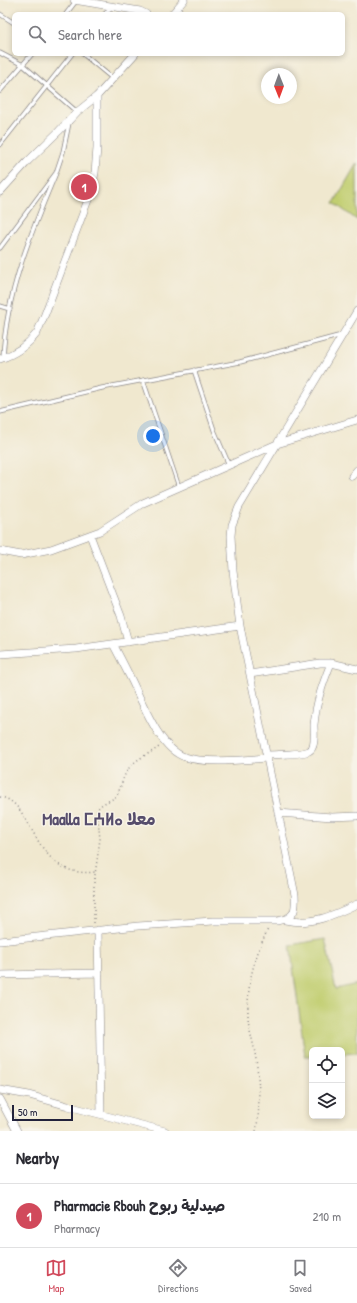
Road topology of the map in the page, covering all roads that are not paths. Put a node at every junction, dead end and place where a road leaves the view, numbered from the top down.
1 (75, 0) edge
2 (184, 0) edge
3 (112, 3) edge
4 (67, 12) edge
5 (106, 12) edge
6 (142, 12) edge
7 (174, 12) edge
8 (0, 14) edge
9 (12, 22) edge
10 (0, 53) edge
11 (30, 56) edge
12 (70, 56) edge
13 (85, 56) edge
14 (133, 56) edge
15 (23, 65) junction
16 (112, 78) junction
17 (47, 86) junction
18 (0, 91) edge
19 (97, 96) junction
20 (77, 112) junction
21 (69, 121) junction
22 (0, 145) edge
23 (56, 174) junction
24 (0, 192) edge
25 (0, 248) edge
26 (0, 306) edge
27 (10, 309) junction
28 (357, 311) edge
29 (2, 335) edge
30 (343, 335) junction
31 (1, 359) edge
32 (194, 370) junction
33 (143, 380) junction
34 (0, 412) edge
35 (357, 420) edge
36 (277, 444) junction
37 (229, 465) junction
38 (357, 470) edge
39 (352, 476) dead end
40 (179, 487) junction
41 (90, 535) junction
42 (0, 551) edge
43 (240, 626) junction
44 (128, 642) junction
45 (113, 644) junction
46 (0, 654) edge
47 (331, 663) junction
48 (357, 669) edge
49 (250, 674) junction
50 (267, 756) junction
51 (278, 813) junction
52 (357, 816) edge
53 (357, 904) edge
54 (285, 920) junction
55 (97, 930) junction
56 (0, 941) edge
57 (99, 973) junction
58 (0, 975) edge
59 (0, 1090) edge
60 (0, 1099) edge
61 (101, 1114) junction
62 (17, 1131) edge
63 (165, 1131) edge

1 - 3 street
1 - 4 lane
2 - 7 street
3 - 5 lane
3 - 6 street
8 - 9 lane
10 - 15 lane
11 - 15 lane
12 - 17 lane
13 - 16 lane
14 - 16 street
15 - 17 lane
15 - 18 lane
16 - 19 street
17 - 20 lane
17 - 22 lane
19 - 20 street
19 - 31 street
20 - 21 street
21 - 23 lane
21 - 24 street
23 - 25 lane
23 - 27 lane
26 - 27 lane
27 - 29 lane
28 - 30 street
29 - 31 lane
30 - 32 lane
30 - 36 street
32 - 33 lane
32 - 37 lane
33 - 34 lane
33 - 40 lane
35 - 36 street
36 - 37 street
36 - 43 street
37 - 40 street
38 - 39 street
40 - 41 street
41 - 42 street
41 - 44 street
43 - 44 street
43 - 49 street
44 - 45 street
45 - 46 street
45 - 50 street
47 - 48 street
47 - 49 street
47 - 50 street
49 - 50 street
50 - 51 street
51 - 52 street
51 - 54 street
53 - 54 street
54 - 55 street
55 - 56 street
55 - 57 street
57 - 58 street
57 - 61 street
59 - 61 street
60 - 62 street
61 - 63 street

